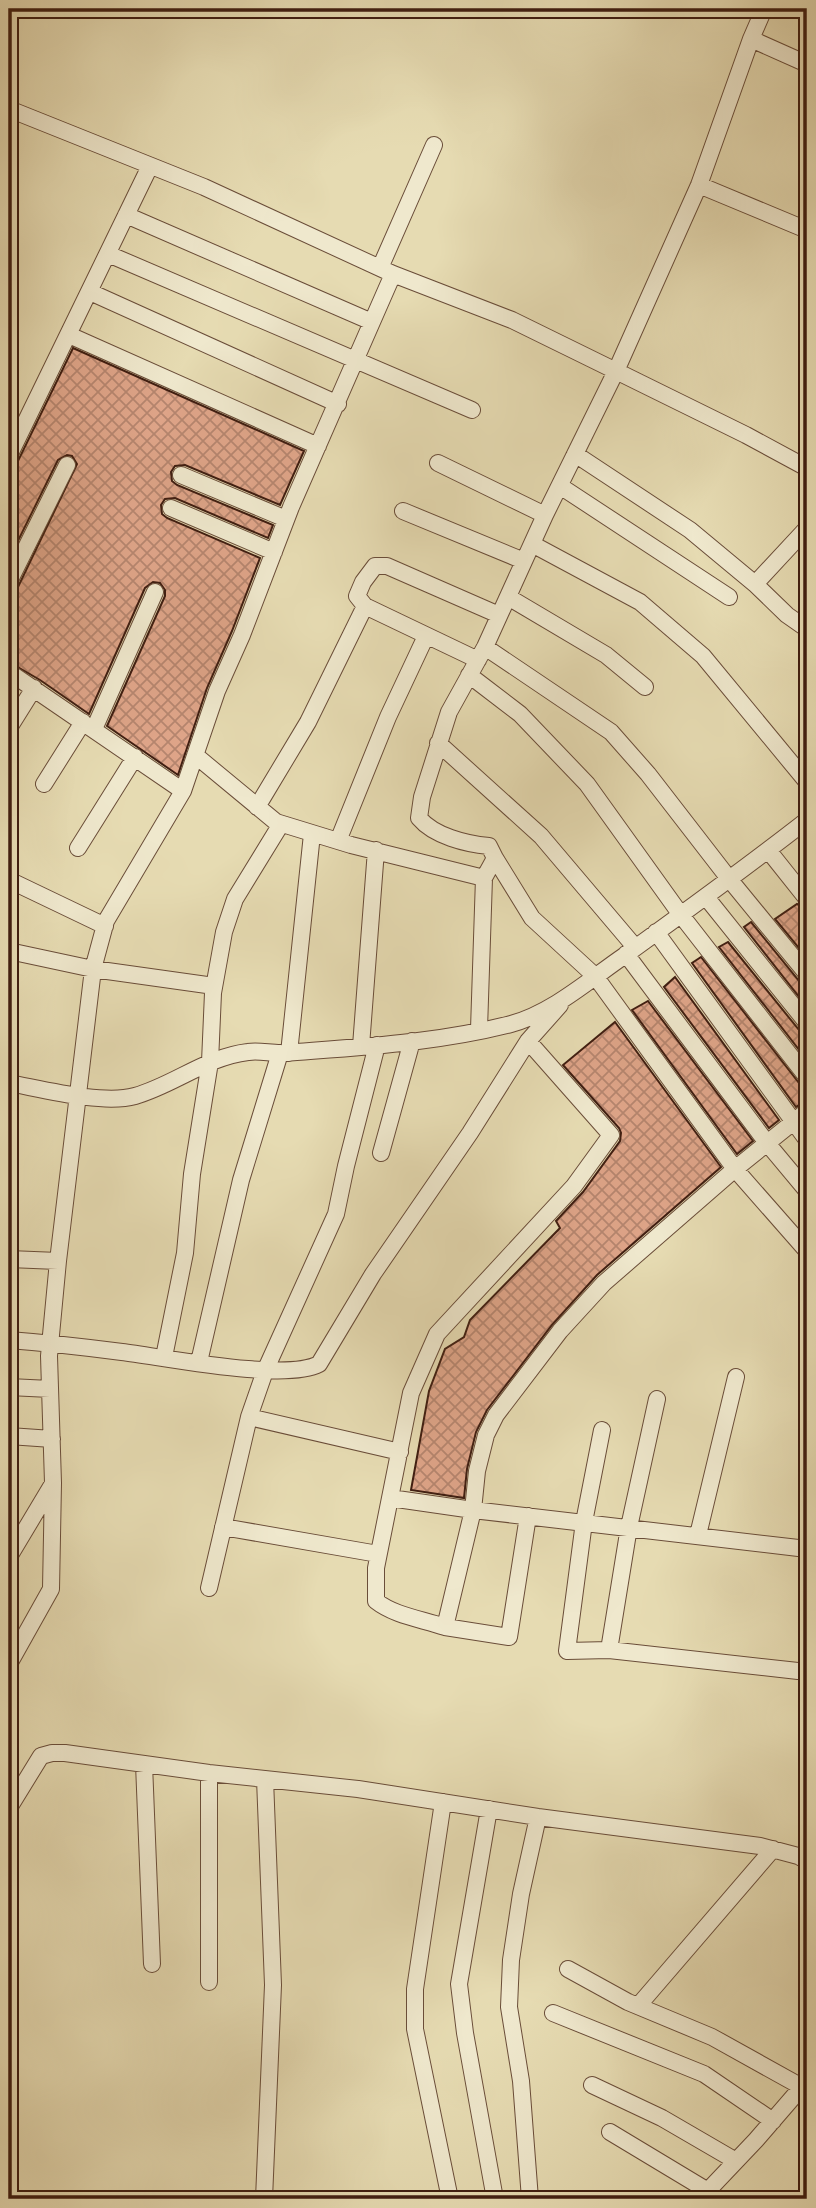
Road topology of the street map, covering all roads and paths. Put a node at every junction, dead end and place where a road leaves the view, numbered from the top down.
1 (764, 9) edge
2 (751, 39) junction
3 (807, 64) edge
4 (9, 109) edge
5 (434, 145) dead end
6 (150, 166) junction
7 (699, 185) junction
8 (127, 215) junction
9 (807, 230) edge
10 (108, 254) junction
11 (387, 271) junction
12 (90, 292) junction
13 (372, 322) junction
14 (69, 335) junction
15 (356, 360) junction
16 (616, 371) junction
17 (338, 404) junction
18 (472, 410) dead end
19 (318, 446) junction
20 (575, 454) junction
21 (9, 456) edge
22 (438, 463) dead end
23 (68, 465) dead end
24 (807, 468) edge
25 (181, 475) dead end
26 (560, 486) junction
27 (171, 508) dead end
28 (404, 511) dead end
29 (545, 515) junction
30 (286, 519) junction
31 (807, 528) edge
32 (532, 544) junction
33 (274, 552) junction
34 (524, 561) junction
35 (9, 582) edge
36 (755, 584) junction
37 (155, 592) dead end
38 (508, 597) junction
39 (729, 597) dead end
40 (365, 606) junction
41 (499, 615) junction
42 (807, 629) edge
43 (426, 636) junction
44 (481, 654) junction
45 (9, 672) edge
46 (469, 676) junction
47 (645, 687) dead end
48 (34, 688) junction
49 (89, 725) junction
50 (9, 728) edge
51 (438, 744) junction
52 (195, 755) junction
53 (135, 757) junction
54 (807, 782) edge
55 (44, 785) dead end
56 (183, 791) junction
57 (257, 807) junction
58 (807, 820) edge
59 (281, 824) junction
60 (312, 834) junction
61 (338, 841) junction
62 (78, 848) dead end
63 (376, 850) junction
64 (768, 850) junction
65 (495, 858) junction
66 (484, 878) junction
67 (9, 880) edge
68 (730, 880) junction
69 (706, 897) junction
70 (807, 900) edge
71 (681, 915) junction
72 (105, 926) junction
73 (656, 932) junction
74 (9, 951) edge
75 (631, 951) junction
76 (93, 969) junction
77 (807, 974) edge
78 (595, 976) junction
79 (214, 986) junction
80 (570, 994) junction
81 (807, 1023) edge
82 (479, 1029) junction
83 (412, 1041) junction
84 (528, 1041) junction
85 (369, 1045) junction
86 (284, 1053) junction
87 (210, 1062) junction
88 (807, 1077) edge
89 (9, 1083) edge
90 (79, 1094) junction
91 (807, 1111) edge
92 (793, 1122) junction
93 (807, 1140) edge
94 (767, 1143) junction
95 (381, 1153) dead end
96 (735, 1170) junction
97 (807, 1191) edge
98 (807, 1251) edge
99 (9, 1259) edge
100 (58, 1261) junction
101 (9, 1340) edge
102 (51, 1343) junction
103 (164, 1357) junction
104 (199, 1362) junction
105 (265, 1371) junction
106 (736, 1377) dead end
107 (9, 1387) edge
108 (50, 1389) junction
109 (657, 1399) dead end
110 (249, 1417) junction
111 (602, 1430) dead end
112 (9, 1436) edge
113 (52, 1439) junction
114 (400, 1452) junction
115 (53, 1483) junction
116 (390, 1498) junction
117 (473, 1510) junction
118 (528, 1516) junction
119 (584, 1522) junction
120 (223, 1527) junction
121 (629, 1527) junction
122 (698, 1535) junction
123 (807, 1549) edge
124 (378, 1554) junction
125 (9, 1557) edge
126 (209, 1588) dead end
127 (445, 1628) junction
128 (609, 1650) junction
129 (9, 1664) edge
130 (807, 1672) edge
131 (144, 1763) junction
132 (209, 1773) junction
133 (265, 1779) junction
134 (443, 1802) junction
135 (9, 1808) edge
136 (489, 1809) junction
137 (538, 1817) junction
138 (773, 1849) junction
139 (807, 1861) edge
140 (152, 1964) dead end
141 (568, 1969) dead end
142 (209, 1982) dead end
143 (638, 2006) junction
144 (554, 2012) dead end
145 (592, 2085) dead end
146 (803, 2092) edge
147 (773, 2121) junction
148 (610, 2132) dead end
149 (736, 2161) junction
150 (704, 2195) edge
151 (264, 2199) edge
152 (450, 2199) edge
153 (495, 2199) edge
154 (530, 2199) edge

1 - 2 street
2 - 3 street
2 - 7 street
4 - 6 street
5 - 11 street
6 - 8 street
6 - 11 street
7 - 9 street
7 - 16 street
8 - 10 street
8 - 13 street
10 - 12 street
10 - 15 street
11 - 13 street
11 - 16 street
12 - 14 street
12 - 17 street
13 - 15 street
14 - 19 street
14 - 21 street
15 - 17 street
15 - 18 street
16 - 20 street
16 - 24 street
17 - 19 street
19 - 30 street
20 - 26 street
20 - 36 street
22 - 29 street
23 - 35 street
25 - 30 street
26 - 29 street
26 - 39 street
27 - 33 street
28 - 34 street
29 - 32 street
30 - 33 street
31 - 36 street
32 - 34 street
32 - 54 street
33 - 52 street
34 - 38 street
36 - 42 street
37 - 49 street
38 - 41 street
38 - 47 street
40 - 41 street
40 - 43 street
40 - 57 street
41 - 44 street
43 - 44 street
43 - 61 street
44 - 46 street
44 - 68 street
45 - 48 street
46 - 51 street
46 - 71 street
48 - 49 street
48 - 50 street
49 - 53 street
49 - 55 street
51 - 65 street
51 - 75 street
52 - 56 street
52 - 57 street
53 - 56 street
53 - 62 street
56 - 72 street
57 - 59 street
58 - 64 street
59 - 60 street
59 - 79 street
60 - 61 street
60 - 86 street
61 - 63 street
63 - 66 street
63 - 85 street
64 - 68 street
64 - 70 street
65 - 66 street
65 - 78 street
66 - 82 street
67 - 72 street
68 - 69 street
68 - 77 street
69 - 71 street
69 - 81 street
71 - 73 street
71 - 88 street
72 - 76 street
73 - 75 street
73 - 92 street
74 - 76 street
75 - 78 street
75 - 94 street
76 - 79 street
76 - 90 street
78 - 80 street
78 - 96 street
79 - 87 street
80 - 82 street
80 - 84 street
82 - 83 street
83 - 85 street
83 - 95 street
84 - 105 street
84 - 114 street
85 - 86 street
85 - 105 street
86 - 87 street
86 - 104 street
87 - 90 street
87 - 103 street
89 - 90 street
90 - 100 street
91 - 92 street
92 - 93 street
92 - 94 street
94 - 96 street
94 - 97 street
96 - 98 street
96 - 117 street
99 - 100 street
100 - 102 street
101 - 102 street
102 - 103 street
102 - 108 street
103 - 104 street
104 - 105 street
105 - 110 street
106 - 122 street
107 - 108 street
108 - 113 street
109 - 121 street
110 - 114 street
110 - 120 street
111 - 119 street
112 - 113 street
113 - 115 street
114 - 116 street
115 - 125 street
115 - 129 street
116 - 117 street
116 - 124 street
117 - 118 street
117 - 127 street
118 - 119 street
118 - 127 street
119 - 121 street
119 - 128 street
120 - 124 street
120 - 126 street
121 - 122 street
121 - 128 street
122 - 123 street
124 - 127 street
128 - 130 street
131 - 132 street
131 - 135 street
131 - 140 street
132 - 133 street
132 - 142 street
133 - 134 street
133 - 151 street
134 - 136 street
134 - 152 street
136 - 137 street
136 - 153 street
137 - 138 street
137 - 154 street
138 - 139 street
138 - 143 street
141 - 143 street
143 - 146 street
144 - 147 street
145 - 149 street
146 - 147 street
147 - 149 street
148 - 150 street
149 - 150 street

